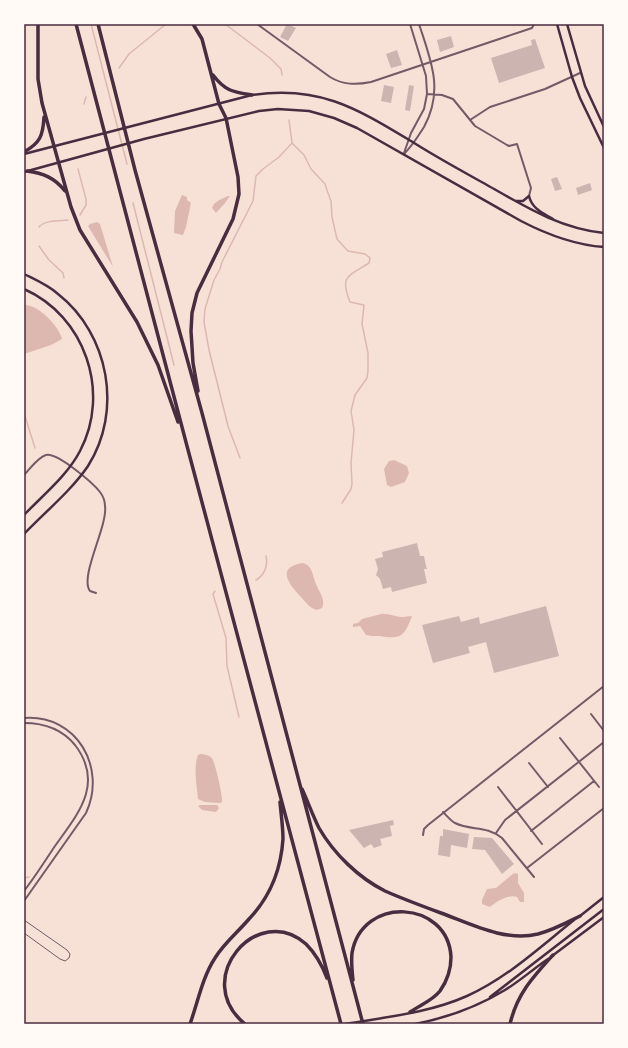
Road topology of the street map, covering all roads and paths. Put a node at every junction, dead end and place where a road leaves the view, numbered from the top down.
1 (38, 24) edge
2 (76, 24) edge
3 (98, 24) edge
4 (193, 24) edge
5 (257, 24) edge
6 (410, 24) edge
7 (419, 24) edge
8 (534, 24) edge
9 (557, 24) edge
10 (567, 24) edge
11 (431, 61) junction
12 (424, 64) junction
13 (211, 73) junction
14 (580, 73) junction
15 (572, 77) junction
16 (427, 94) junction
17 (252, 95) junction
18 (435, 95) junction
19 (219, 104) junction
20 (44, 112) junction
21 (226, 118) junction
22 (470, 120) junction
23 (604, 127) edge
24 (408, 140) junction
25 (414, 143) junction
26 (54, 147) junction
27 (604, 148) edge
28 (24, 153) edge
29 (404, 154) junction
30 (58, 162) junction
31 (25, 172) edge
32 (66, 193) junction
33 (529, 196) junction
34 (515, 201) junction
35 (556, 222) junction
36 (604, 233) edge
37 (604, 247) edge
38 (24, 274) edge
39 (24, 289) edge
40 (202, 413) junction
41 (186, 446) junction
42 (70, 466) junction
43 (24, 475) edge
44 (81, 475) junction
45 (24, 515) edge
46 (24, 534) edge
47 (96, 593) dead end
48 (604, 686) edge
49 (591, 714) dead end
50 (24, 718) edge
51 (24, 723) edge
52 (604, 731) edge
53 (560, 738) dead end
54 (604, 742) edge
55 (579, 762) junction
56 (529, 763) dead end
57 (296, 774) junction
58 (594, 781) junction
59 (498, 787) dead end
60 (548, 787) junction
61 (599, 787) dead end
62 (279, 791) junction
63 (604, 808) edge
64 (517, 811) junction
65 (443, 812) junction
66 (532, 831) junction
67 (496, 833) junction
68 (423, 835) dead end
69 (542, 844) dead end
70 (527, 868) junction
71 (534, 878) dead end
72 (24, 892) edge
73 (604, 896) edge
74 (24, 901) edge
75 (604, 909) edge
76 (580, 916) junction
77 (604, 917) edge
78 (24, 920) edge
79 (24, 933) edge
80 (553, 955) junction
81 (353, 987) junction
82 (332, 988) junction
83 (486, 1000) junction
84 (410, 1012) junction
85 (190, 1024) edge
86 (245, 1024) edge
87 (341, 1024) edge
88 (345, 1024) edge
89 (363, 1024) edge
90 (415, 1024) edge
91 (510, 1024) edge

1 - 20 highway
2 - 41 highway
3 - 40 highway
4 - 13 highway
5 - 12 street
6 - 12 street
7 - 11 street
8 - 11 street
9 - 15 main road
10 - 14 main road
11 - 12 street
11 - 18 street
12 - 16 street
13 - 17 highway
13 - 19 highway
14 - 15 street
14 - 23 main road
15 - 22 street
15 - 27 main road
16 - 18 street
16 - 24 street
17 - 19 main road
17 - 24 main road
18 - 22 street
18 - 25 street
19 - 21 highway
19 - 26 main road
20 - 26 highway
20 - 28 highway
21 - 29 main road
21 - 30 main road
21 - 40 highway
22 - 33 street
24 - 25 main road
24 - 29 street
25 - 29 street
25 - 34 main road
26 - 28 main road
26 - 30 highway
29 - 37 main road
30 - 31 main road
30 - 32 highway
31 - 32 highway
32 - 41 highway
33 - 34 main road
33 - 35 main road
34 - 35 main road
35 - 36 main road
38 - 44 main road
39 - 42 main road
40 - 57 highway
41 - 62 highway
42 - 43 street
42 - 44 street
42 - 45 main road
44 - 46 main road
44 - 47 street
48 - 65 street
49 - 52 street
50 - 74 street
51 - 72 street
53 - 55 street
54 - 55 street
55 - 58 street
55 - 60 street
56 - 60 street
57 - 76 highway
57 - 81 highway
58 - 61 street
58 - 66 street
59 - 64 street
60 - 64 street
62 - 82 highway
62 - 85 highway
63 - 70 street
64 - 66 street
64 - 67 street
65 - 67 street
65 - 68 street
66 - 69 street
67 - 70 street
70 - 71 street
73 - 76 main road
75 - 83 main road
76 - 84 main road
77 - 80 main road
78 - 79 lane
80 - 83 main road
80 - 91 highway
81 - 84 highway
81 - 89 highway
82 - 86 highway
82 - 87 highway
83 - 90 main road
84 - 88 main road

